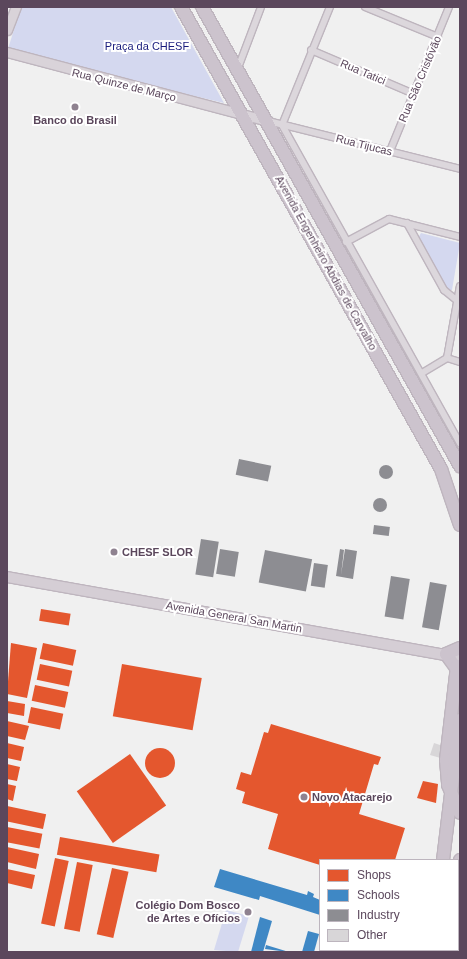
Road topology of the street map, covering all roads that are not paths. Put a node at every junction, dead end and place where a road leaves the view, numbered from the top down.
1 (16, 7) edge
2 (181, 7) edge
3 (202, 7) edge
4 (261, 7) edge
5 (330, 7) edge
6 (365, 7) edge
7 (449, 7) edge
8 (7, 30) edge
9 (438, 37) junction
10 (311, 50) junction
11 (7, 52) edge
12 (237, 70) junction
13 (414, 94) junction
14 (257, 103) junction
15 (241, 114) junction
16 (268, 121) junction
17 (282, 125) junction
18 (390, 151) junction
19 (460, 169) edge
20 (407, 224) junction
21 (460, 237) edge
22 (346, 242) junction
23 (460, 286) edge
24 (458, 303) edge
25 (447, 358) junction
26 (460, 362) edge
27 (422, 373) junction
28 (460, 444) edge
29 (460, 466) edge
30 (460, 525) edge
31 (7, 577) edge
32 (460, 648) edge
33 (446, 654) junction
34 (459, 666) edge
35 (460, 720) edge
36 (451, 796) junction
37 (460, 813) edge
38 (443, 859) edge

1 - 8 street
2 - 15 highway, Avenida Engenheiro Abdias de Carvalho
3 - 12 highway, Avenida Engenheiro Abdias de Carvalho
4 - 12 street
5 - 10 street
6 - 9 street
7 - 9 street, Rua São Cristóvão
9 - 13 street, Rua São Cristóvão
10 - 13 street, Rua Tatici
10 - 17 street
11 - 15 street, Rua Quinze de Março
12 - 14 highway, Avenida Engenheiro Abdias de Carvalho
13 - 18 street, Rua São Cristóvão
14 - 15 street
14 - 16 highway, Avenida Engenheiro Abdias de Carvalho
15 - 16 street, Rua Quinze de Março
15 - 30 highway, Avenida Engenheiro Abdias de Carvalho
16 - 17 street, Rua Tijucas
16 - 29 highway, Avenida Engenheiro Abdias de Carvalho
17 - 18 street, Rua Tijucas
17 - 22 street
18 - 19 street, Rua Tijucas
20 - 21 street
20 - 22 street
20 - 24 street
22 - 27 street
23 - 24 street
24 - 25 street
25 - 26 street
25 - 27 street
27 - 28 street
31 - 33 main road, Avenida General San Martin
32 - 33 highway
33 - 34 highway
34 - 36 highway
35 - 36 highway
36 - 37 highway
36 - 38 highway

